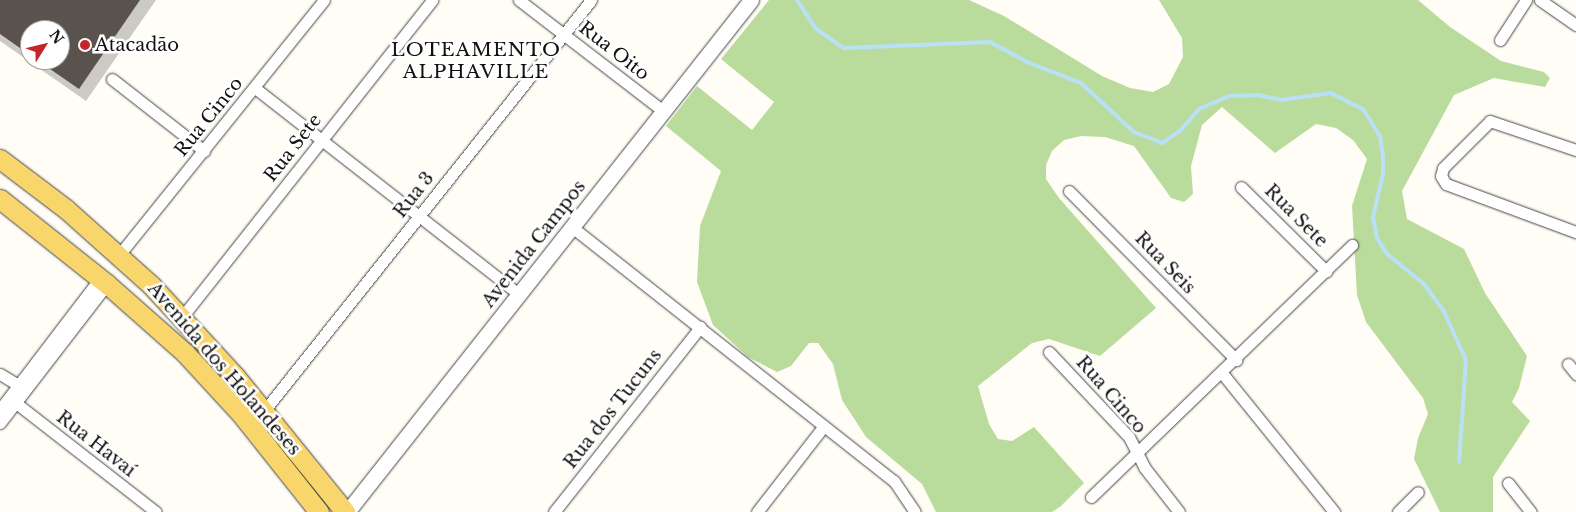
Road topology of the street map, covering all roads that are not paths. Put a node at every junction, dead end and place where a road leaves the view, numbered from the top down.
1 (324, 0) edge
2 (432, 0) edge
3 (520, 0) edge
4 (591, 0) edge
5 (750, 0) edge
6 (1526, 0) edge
7 (1540, 0) edge
8 (1576, 26) edge
9 (564, 34) junction
10 (1500, 40) dead end
11 (112, 79) dead end
12 (254, 88) junction
13 (663, 111) junction
14 (322, 140) junction
15 (1576, 150) edge
16 (204, 151) junction
17 (0, 159) edge
18 (1241, 187) dead end
19 (1069, 191) dead end
20 (0, 199) edge
21 (419, 216) junction
22 (572, 227) junction
23 (1576, 232) edge
24 (1352, 245) dead end
25 (119, 255) junction
26 (1326, 271) junction
27 (104, 281) junction
28 (519, 294) junction
29 (182, 317) junction
30 (700, 327) junction
31 (1050, 352) dead end
32 (1236, 360) junction
33 (1568, 364) dead end
34 (0, 374) edge
35 (1222, 374) junction
36 (1576, 374) edge
37 (22, 388) junction
38 (16, 403) junction
39 (0, 409) edge
40 (264, 411) junction
41 (0, 423) edge
42 (824, 426) junction
43 (1138, 454) junction
44 (1508, 483) dead end
45 (1418, 492) dead end
46 (1091, 497) dead end
47 (156, 512) edge
48 (319, 512) edge
49 (346, 512) edge
50 (554, 512) edge
51 (757, 512) edge
52 (915, 512) edge
53 (1179, 512) edge
54 (1334, 512) edge
55 (1398, 512) edge
56 (1531, 512) edge

1 - 12 street, Rua Cinco
2 - 14 street, Rua Sete
3 - 9 street, Rua Oito
4 - 9 street, Rua 3
5 - 13 street, Avenida Campos
6 - 10 street
7 - 8 street
9 - 13 street, Rua Oito
9 - 21 street, Rua 3
11 - 16 street
12 - 14 street
12 - 16 street, Rua Cinco
13 - 22 street, Avenida Campos
14 - 21 street
14 - 29 street, Rua Sete
15 - 23 street
16 - 25 street, Rua Cinco
17 - 25 main road, Avenida dos Holandeses
18 - 26 street, Rua Sete
19 - 32 street, Rua Seis
20 - 27 main road, Avenida dos Holandeses
21 - 28 street
21 - 40 street, Rua 3
22 - 28 street, Avenida Campos
22 - 30 street
24 - 26 street
25 - 29 main road, Avenida dos Holandeses
26 - 32 street
27 - 37 street
27 - 48 main road, Avenida dos Holandeses
28 - 49 street, Avenida Campos
29 - 40 main road, Avenida dos Holandeses
30 - 42 street
30 - 50 street, Rua dos Tucuns
31 - 43 street, Rua Cinco
32 - 35 street
33 - 36 street
34 - 37 street
35 - 43 street
35 - 54 street
37 - 38 street
37 - 39 street
38 - 41 street
38 - 47 street, Rua Havaí
40 - 49 main road, Avenida dos Holandeses
42 - 51 street
42 - 52 street
43 - 46 street
43 - 53 street, Rua Cinco
44 - 56 street
45 - 55 street

